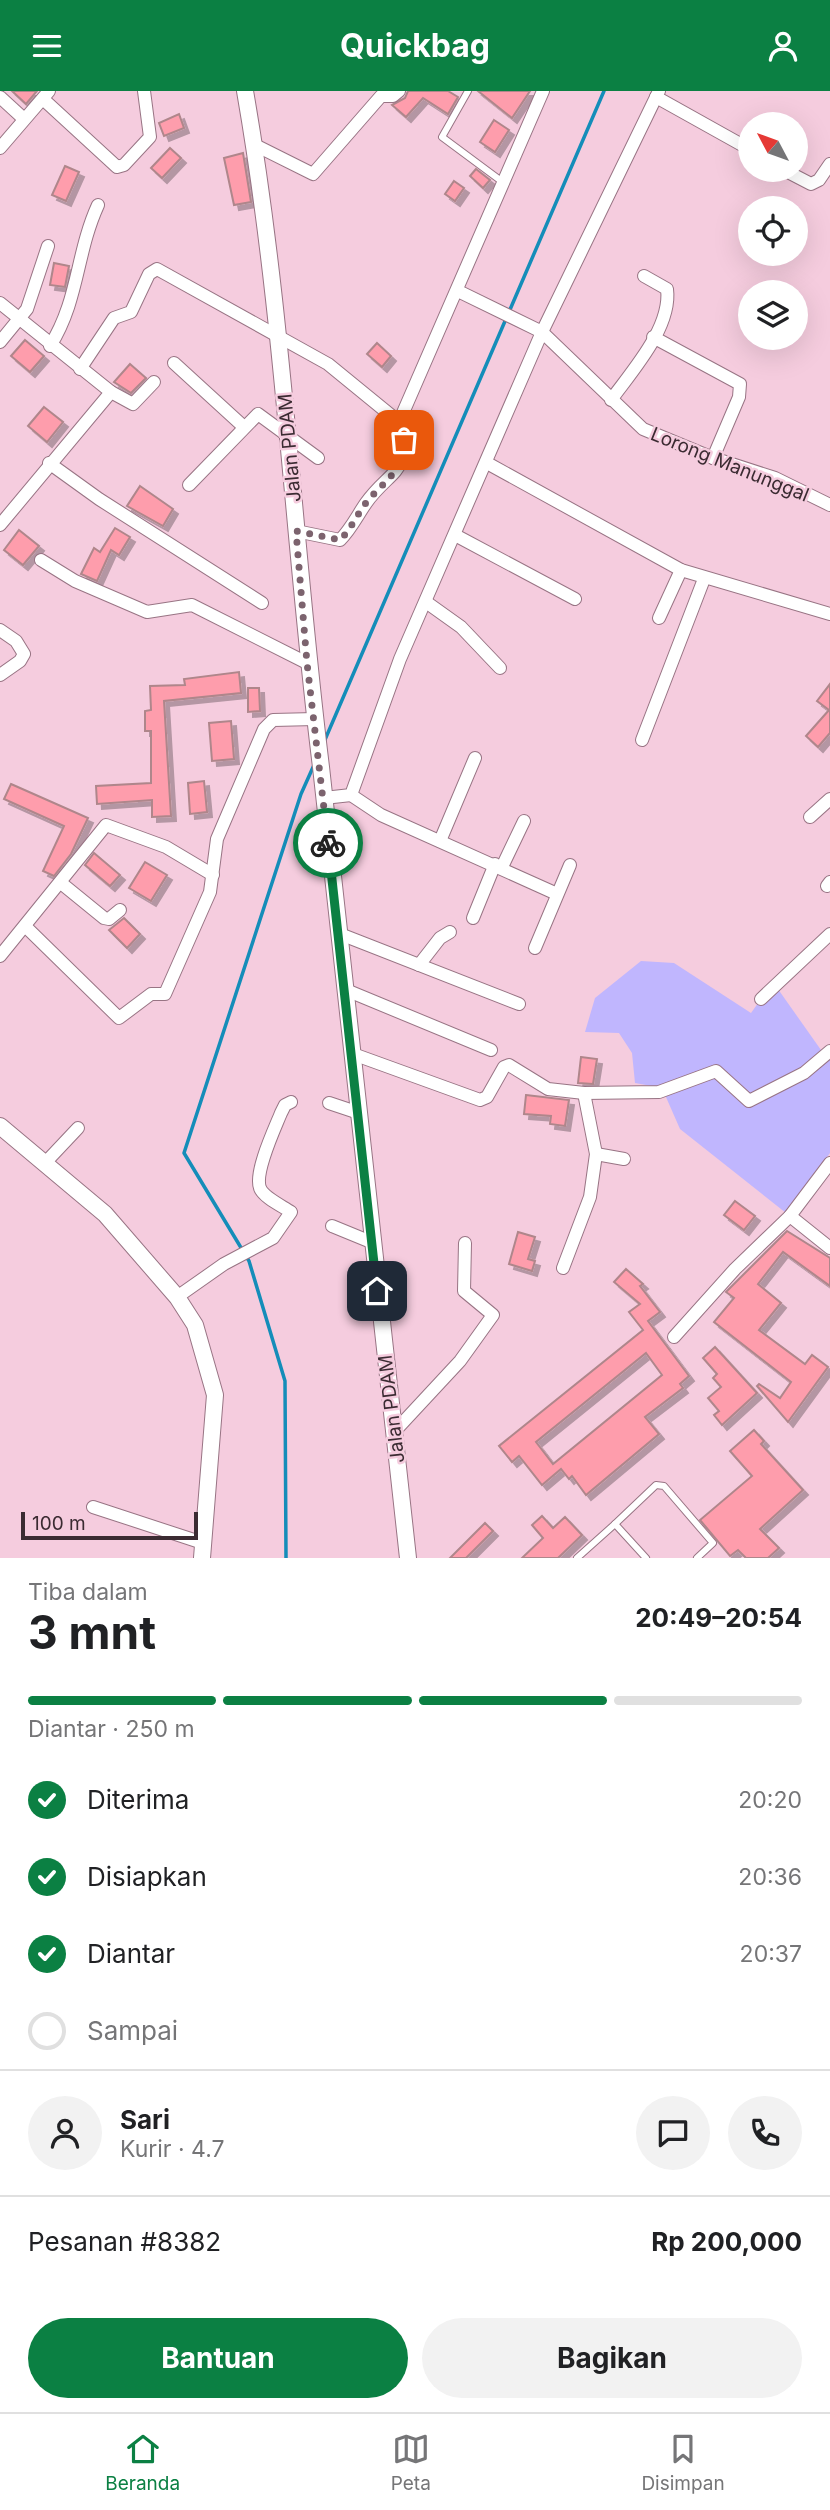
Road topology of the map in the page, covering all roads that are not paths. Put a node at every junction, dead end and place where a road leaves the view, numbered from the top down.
1 (144, 91) edge
2 (245, 91) edge
3 (399, 91) edge
4 (468, 91) edge
5 (543, 91) edge
6 (657, 94) edge
7 (46, 95) edge
8 (0, 97) edge
9 (24, 119) junction
10 (738, 142) edge
11 (254, 145) junction
12 (0, 148) edge
13 (830, 164) edge
14 (807, 182) edge
15 (504, 183) junction
16 (98, 205) dead end
17 (48, 247) dead end
18 (644, 277) dead end
19 (458, 291) junction
20 (0, 303) edge
21 (20, 320) junction
22 (542, 332) junction
23 (653, 337) junction
24 (280, 340) junction
25 (0, 342) edge
26 (50, 346) junction
27 (174, 363) dead end
28 (80, 369) junction
29 (154, 382) dead end
30 (111, 392) junction
31 (611, 400) junction
32 (399, 422) junction
33 (244, 427) junction
34 (289, 436) junction
35 (318, 458) dead end
36 (713, 458) junction
37 (49, 463) junction
38 (487, 463) junction
39 (189, 485) dead end
40 (830, 505) edge
41 (0, 525) edge
42 (296, 531) junction
43 (455, 535) junction
44 (41, 559) dead end
45 (681, 570) junction
46 (705, 579) junction
47 (575, 599) dead end
48 (426, 602) junction
49 (262, 603) dead end
50 (830, 614) edge
51 (659, 618) dead end
52 (0, 630) edge
53 (307, 663) junction
54 (500, 668) dead end
55 (0, 675) edge
56 (316, 726) junction
57 (642, 740) dead end
58 (475, 758) dead end
59 (351, 795) junction
60 (324, 798) junction
61 (830, 799) edge
62 (810, 817) dead end
63 (524, 821) dead end
64 (440, 841) junction
65 (570, 865) dead end
66 (499, 866) junction
67 (213, 875) junction
68 (61, 883) junction
69 (557, 894) junction
70 (120, 910) dead end
71 (474, 918) dead end
72 (26, 927) junction
73 (450, 932) dead end
74 (340, 934) junction
75 (830, 934) edge
76 (535, 948) dead end
77 (0, 956) edge
78 (419, 965) junction
79 (346, 990) junction
80 (761, 999) dead end
81 (519, 1004) dead end
82 (491, 1050) dead end
83 (830, 1051) edge
84 (353, 1054) junction
85 (584, 1093) junction
86 (291, 1102) dead end
87 (328, 1103) dead end
88 (359, 1113) junction
89 (0, 1126) edge
90 (78, 1128) dead end
91 (597, 1154) junction
92 (624, 1159) dead end
93 (45, 1163) junction
94 (830, 1163) edge
95 (790, 1216) junction
96 (332, 1226) dead end
97 (372, 1243) junction
98 (465, 1243) dead end
99 (830, 1248) edge
100 (564, 1268) dead end
101 (177, 1297) junction
102 (674, 1337) dead end
103 (394, 1432) junction
104 (93, 1507) dead end
105 (615, 1524) junction
106 (203, 1550) edge
107 (408, 1558) edge
108 (577, 1558) edge
109 (646, 1558) edge
110 (697, 1558) edge

1 - 7 street
2 - 11 street, Jalan PDAM
3 - 11 street
4 - 15 lane
5 - 15 street
6 - 10 street
6 - 22 street
7 - 9 street
8 - 9 street
9 - 12 street
11 - 24 street, Jalan PDAM
13 - 14 street
15 - 19 street
16 - 26 street
17 - 21 street
18 - 23 street
19 - 22 street
19 - 32 street
20 - 21 street
21 - 25 street
21 - 26 street
22 - 31 street, Lorong Manunggal
22 - 38 street
23 - 31 street
23 - 36 street
24 - 28 street
24 - 32 street
24 - 34 street, Jalan PDAM
26 - 28 street
27 - 33 street
28 - 30 street
29 - 30 street
30 - 37 street
31 - 36 street, Lorong Manunggal
32 - 42 street
33 - 34 street
33 - 39 street
34 - 35 street
34 - 42 street, Jalan PDAM
36 - 40 street, Lorong Manunggal
37 - 41 street
37 - 49 street
38 - 43 street
38 - 45 street
42 - 53 street, Jalan PDAM
43 - 47 street
43 - 48 street
44 - 53 street
45 - 46 street
45 - 51 street
46 - 50 street
46 - 57 street
48 - 54 street
48 - 59 street
52 - 55 street
53 - 56 street, Jalan PDAM
56 - 60 street, Jalan PDAM
56 - 67 street
58 - 64 street
59 - 60 street
59 - 64 street
60 - 74 street, Jalan PDAM
61 - 62 street
63 - 66 street
64 - 66 street
65 - 69 street
66 - 69 street
66 - 71 street
67 - 68 street
67 - 72 street
68 - 70 street
68 - 72 street
69 - 76 street
72 - 77 street
73 - 78 street
74 - 78 street
74 - 79 street, Jalan PDAM
75 - 80 street
78 - 81 street
79 - 82 street
79 - 84 street, Jalan PDAM
83 - 85 street
84 - 85 street
84 - 88 street, Jalan PDAM
85 - 91 street
86 - 101 street
87 - 88 street
88 - 97 street, Jalan PDAM
89 - 93 street
90 - 93 street
91 - 92 street
91 - 100 street
93 - 101 street
94 - 95 street
95 - 99 street
95 - 102 street
96 - 97 street
97 - 103 street, Jalan PDAM
98 - 103 street
101 - 106 street
103 - 107 street, Jalan PDAM
104 - 106 street
105 - 108 lane
105 - 109 lane
105 - 110 lane

